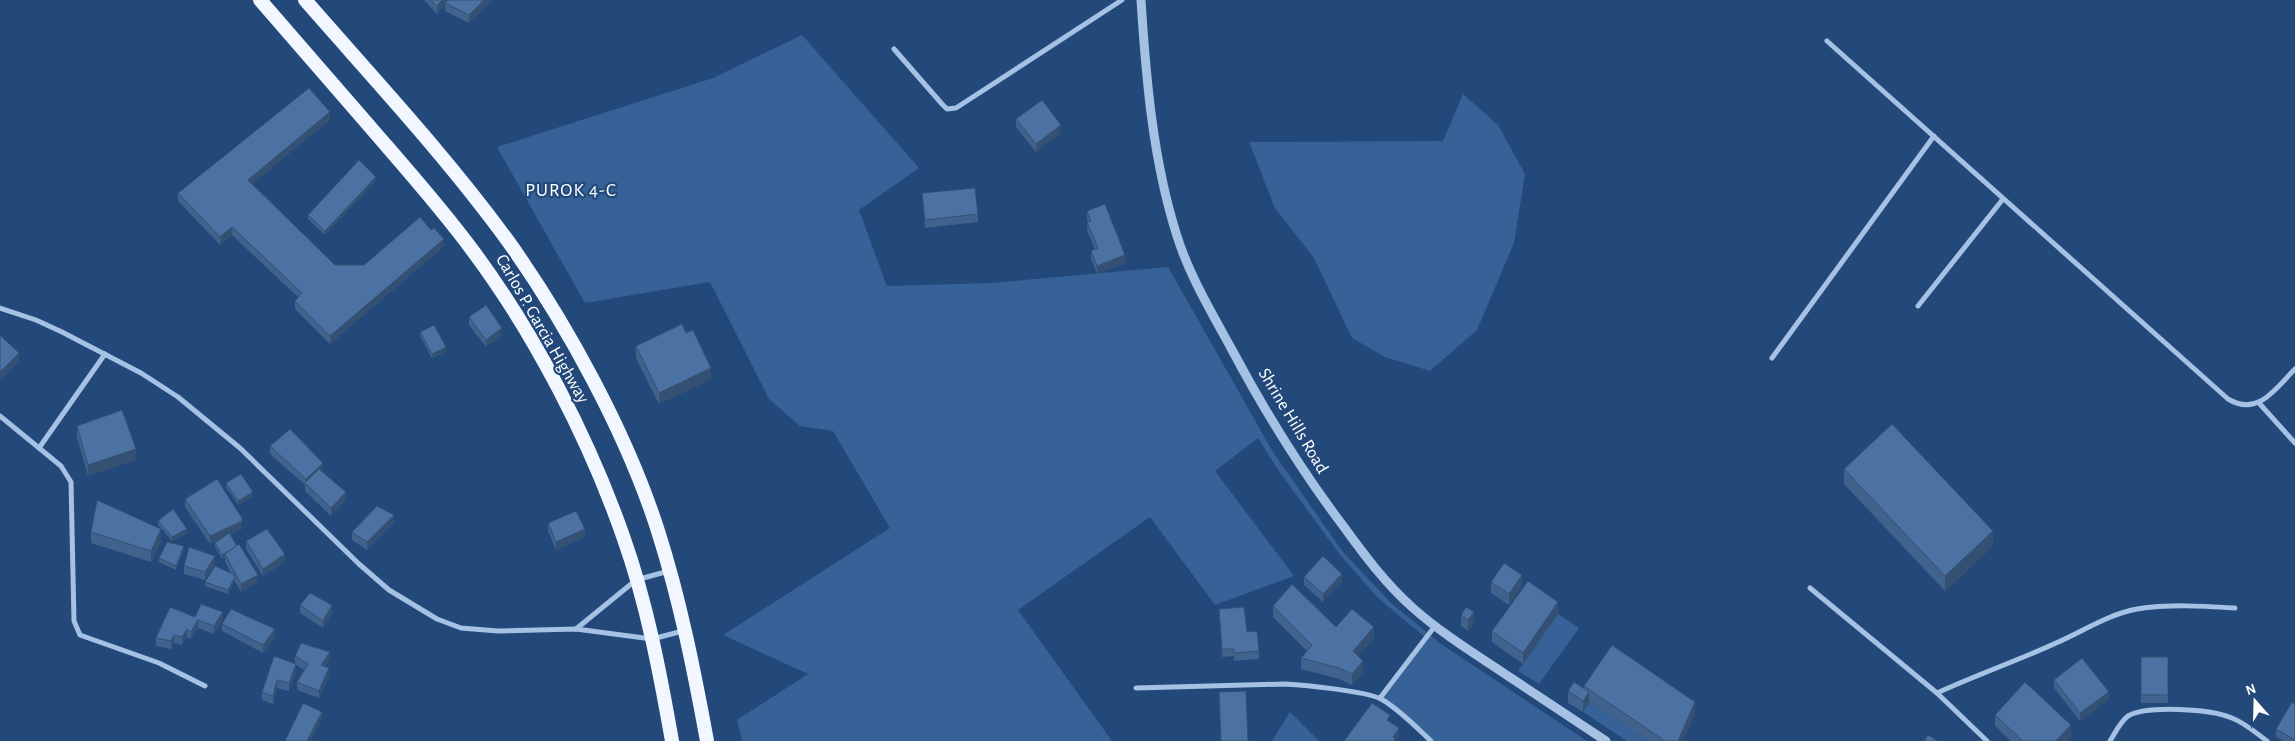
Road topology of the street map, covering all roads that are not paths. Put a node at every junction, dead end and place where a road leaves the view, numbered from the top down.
1 (260, 0) edge
2 (305, 0) edge
3 (1122, 0) edge
4 (1141, 0) edge
5 (1827, 41) dead end
6 (894, 49) dead end
7 (1934, 136) junction
8 (2003, 199) junction
9 (1918, 306) dead end
10 (0, 308) edge
11 (105, 354) junction
12 (1772, 358) dead end
13 (2295, 369) edge
14 (2259, 403) junction
15 (0, 416) edge
16 (2295, 443) edge
17 (39, 448) junction
18 (670, 571) junction
19 (636, 580) junction
20 (1810, 588) dead end
21 (2235, 608) dead end
22 (1435, 626) junction
23 (576, 629) junction
24 (685, 630) junction
25 (652, 639) junction
26 (205, 686) dead end
27 (1136, 688) dead end
28 (1937, 693) junction
29 (1380, 698) junction
30 (672, 741) edge
31 (707, 741) edge
32 (1431, 741) edge
33 (1606, 741) edge
34 (1987, 741) edge
35 (2110, 741) edge
36 (2268, 741) edge

1 - 19 highway, Carlos P. Garcia Highway
2 - 18 highway, Carlos P. Garcia Highway
3 - 6 street
4 - 22 street, Shrine Hills Road
5 - 7 street
7 - 8 street
7 - 12 street
8 - 9 street
8 - 14 street
10 - 11 street
11 - 17 street
11 - 23 street
13 - 14 street
14 - 16 street
15 - 17 street
17 - 26 street
18 - 19 street
18 - 24 highway, Carlos P. Garcia Highway
19 - 23 street
19 - 25 highway, Carlos P. Garcia Highway
20 - 28 street
21 - 28 street
22 - 29 street
22 - 33 street, Shrine Hills Road
23 - 25 street
24 - 25 street
24 - 31 highway, Carlos P. Garcia Highway
25 - 30 highway, Carlos P. Garcia Highway
27 - 29 street
28 - 34 street
29 - 32 street
35 - 36 street

